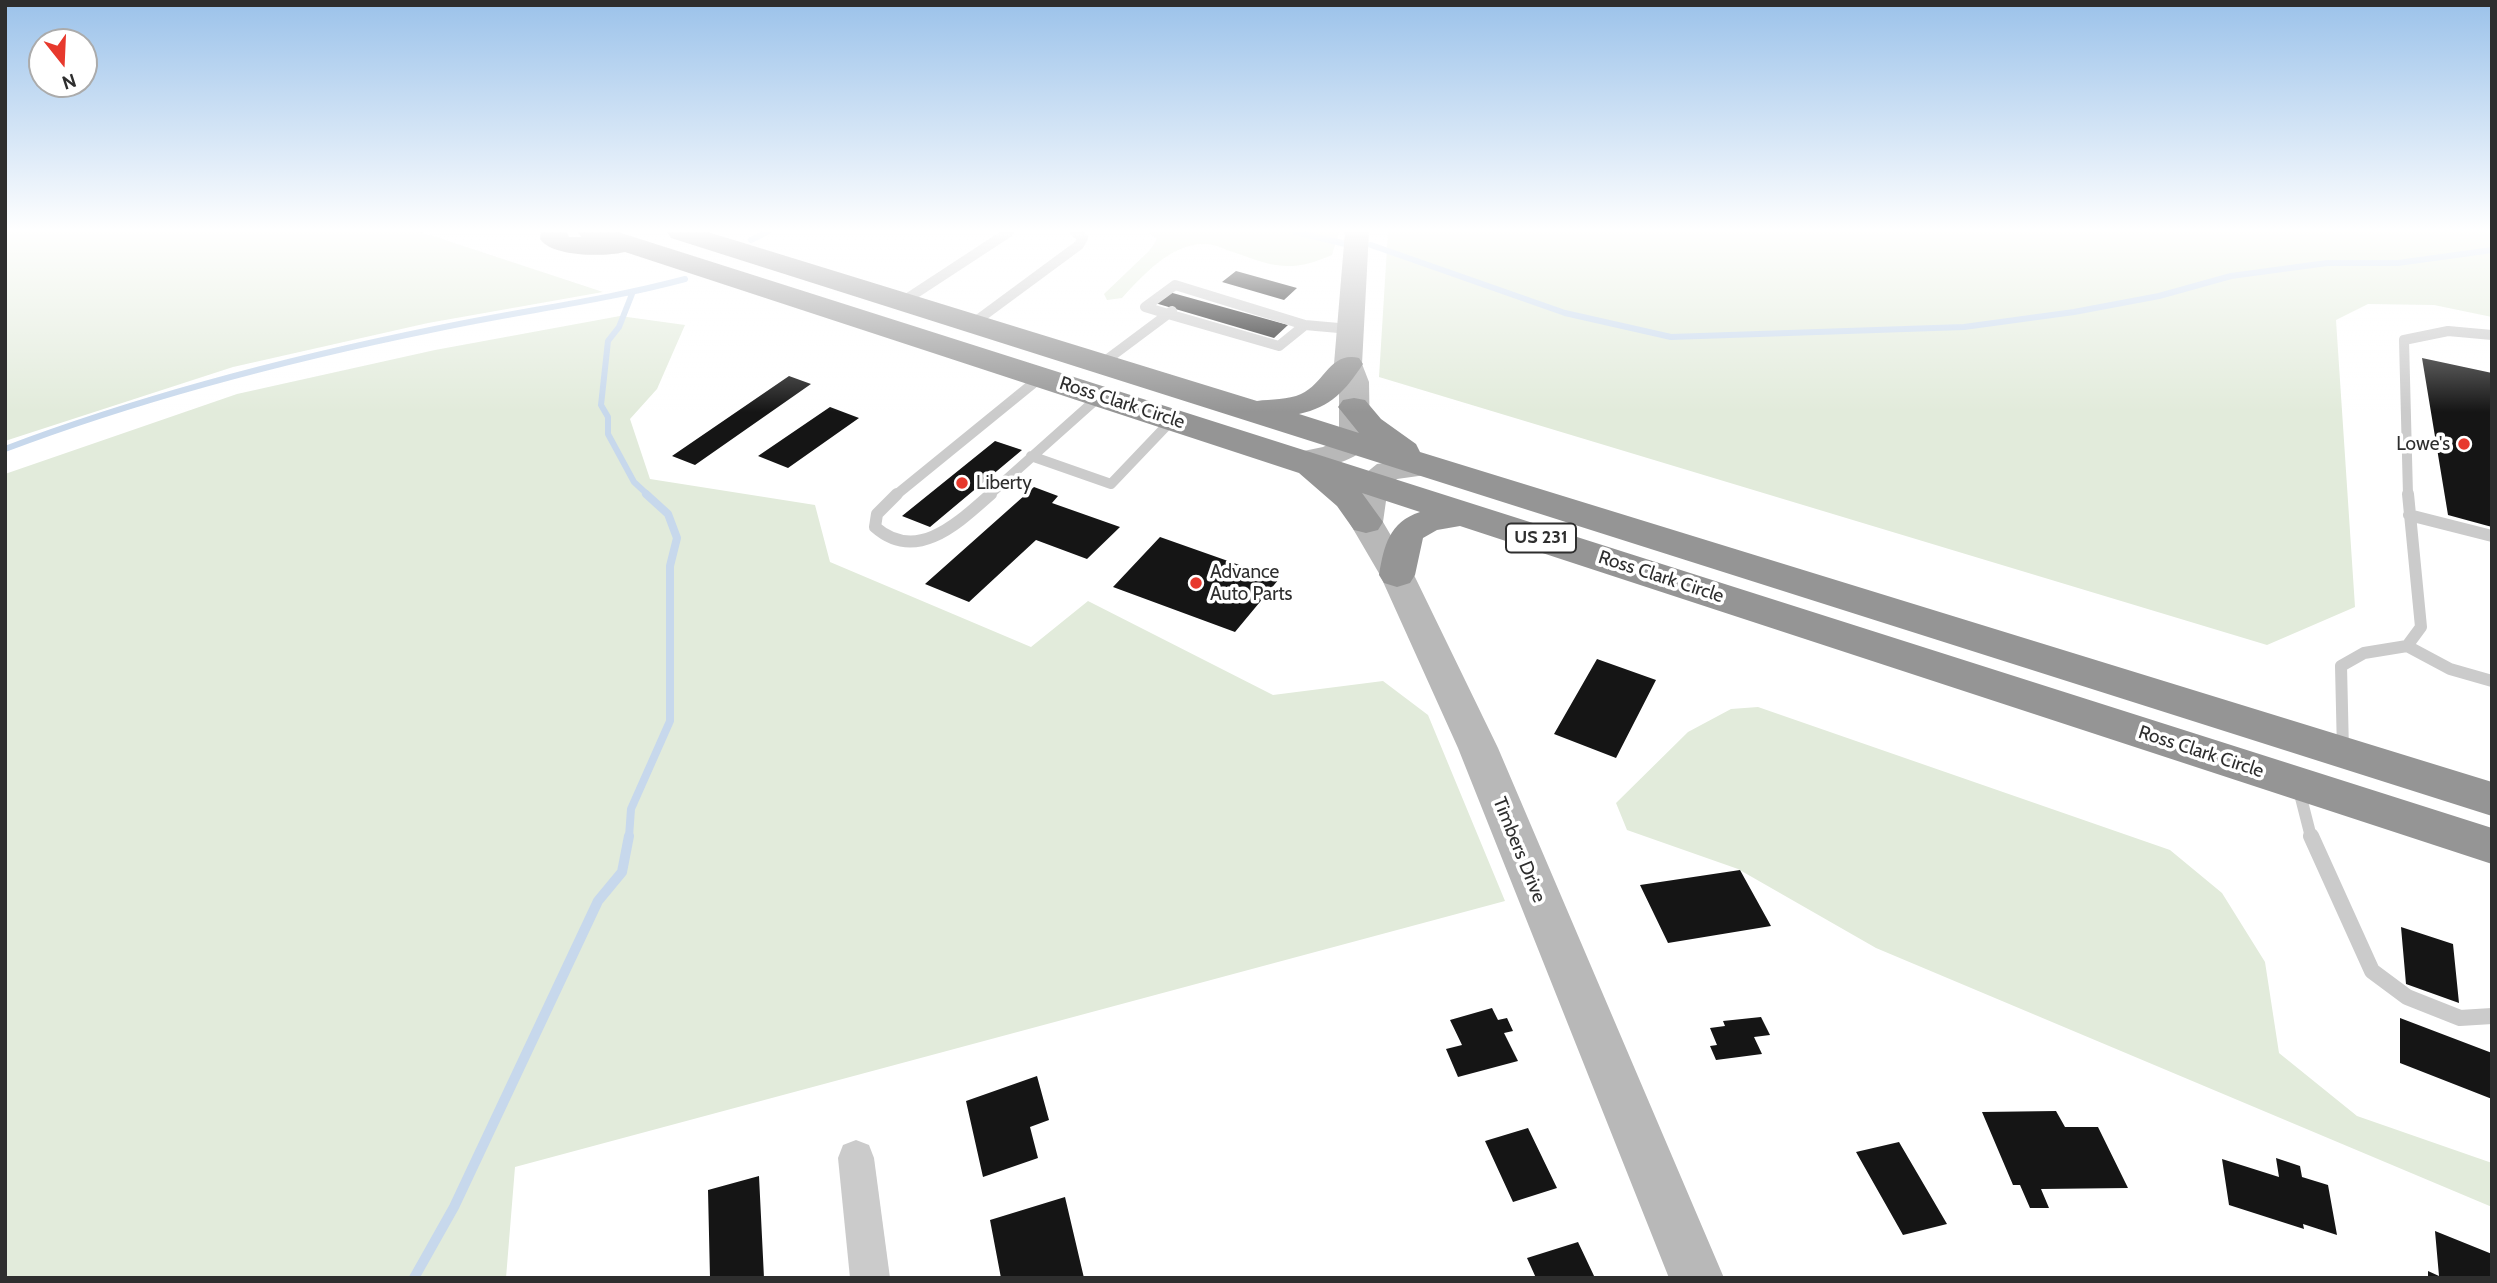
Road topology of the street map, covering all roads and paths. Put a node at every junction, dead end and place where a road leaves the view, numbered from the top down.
1 (776, 292) edge
2 (870, 292) edge
3 (917, 292) edge
4 (1016, 292) edge
5 (1166, 292) edge
6 (1197, 292) joint
7 (1353, 292) edge
8 (1188, 298) dead end
9 (902, 302) junction
10 (1172, 311) junction
11 (972, 324) junction
12 (1305, 325) junction
13 (1350, 328) junction
14 (2492, 335) edge
15 (1348, 364) junction
16 (1041, 377) junction
17 (1101, 380) junction
18 (1354, 407) junction
19 (1251, 411) junction
20 (1172, 420) junction
21 (1354, 443) junction
22 (1031, 456) junction
23 (1300, 461) junction
24 (1429, 466) junction
25 (1372, 484) junction
26 (1467, 514) junction
27 (2409, 515) junction
28 (1366, 522) junction
29 (2492, 536) edge
30 (1397, 575) junction
31 (2407, 646) junction
32 (2492, 681) edge
33 (2142, 689) junction
34 (2078, 712) junction
35 (2343, 752) junction
36 (2297, 782) junction
37 (2348, 799) junction
38 (2492, 799) edge
39 (2492, 846) edge
40 (2492, 1016) edge
41 (856, 1158) dead end
42 (870, 1278) edge
43 (1698, 1278) edge

1 - 16 highway, Ross Clark Circle / US 231
2 - 9 highway, Ross Clark Circle / US 231
3 - 9 lane
4 - 11 lane
5 - 10 lane
6 - 8 lane
6 - 12 lane
7 - 13 street
9 - 11 highway, Ross Clark Circle / US 231
10 - 12 lane
10 - 17 lane
11 - 17 highway, Ross Clark Circle / US 231
12 - 13 lane
13 - 15 street
14 - 27 lane
15 - 18 street
15 - 19 highway
16 - 17 highway, Ross Clark Circle / US 231
16 - 22 lane
17 - 19 highway, Ross Clark Circle / US 231
17 - 20 highway, Ross Clark Circle / US 231
17 - 22 lane
18 - 21 street
18 - 24 highway
19 - 21 highway, Ross Clark Circle / US 231
20 - 22 lane
20 - 23 highway, Ross Clark Circle / US 231
21 - 23 street
21 - 24 highway, Ross Clark Circle / US 231
23 - 25 highway, Ross Clark Circle / US 231
23 - 28 highway
24 - 25 street
24 - 33 highway, Ross Clark Circle / US 231
25 - 26 highway, Ross Clark Circle / US 231
25 - 28 street
26 - 30 highway
26 - 34 highway, Ross Clark Circle / US 231
27 - 29 lane
27 - 31 lane
28 - 30 street, Timbers Drive
30 - 43 street, Timbers Drive
31 - 32 lane
31 - 35 lane
33 - 34 highway
33 - 35 highway
34 - 36 highway, Ross Clark Circle / US 231
35 - 37 highway
35 - 38 highway
36 - 37 highway, Ross Clark Circle / US 231
36 - 40 lane
37 - 39 highway, Ross Clark Circle / US 231
41 - 42 street

